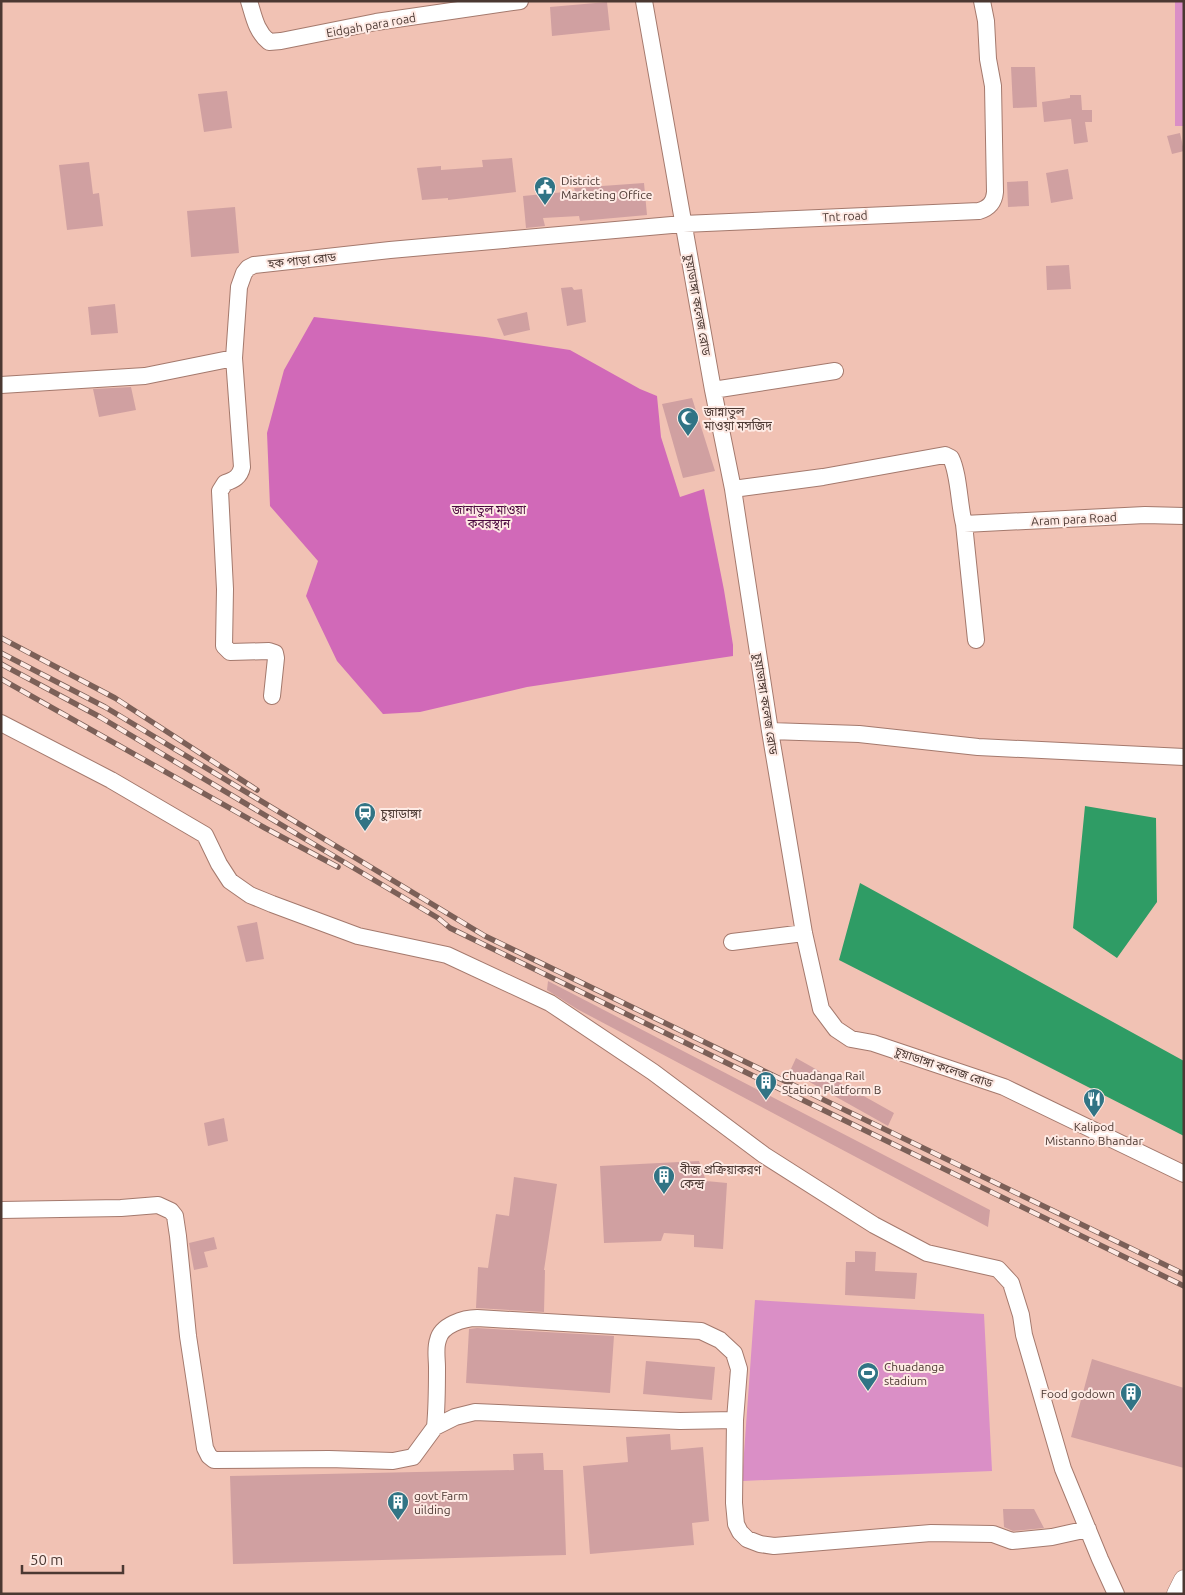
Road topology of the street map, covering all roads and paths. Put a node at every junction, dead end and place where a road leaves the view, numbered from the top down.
1 (249, 1) edge
2 (520, 1) edge
3 (644, 1) edge
4 (982, 1) edge
5 (683, 224) junction
6 (234, 358) junction
7 (835, 371) dead end
8 (1, 385) edge
9 (714, 390) junction
10 (733, 489) junction
11 (1184, 516) edge
12 (964, 524) junction
13 (976, 640) dead end
14 (272, 696) dead end
15 (1, 723) edge
16 (770, 731) junction
17 (1184, 756) edge
18 (804, 933) junction
19 (732, 942) dead end
20 (1184, 1174) edge
21 (1, 1210) edge
22 (735, 1420) junction
23 (435, 1427) junction
24 (1088, 1530) junction
25 (1184, 1580) edge
26 (1116, 1594) edge
27 (1177, 1594) edge

1 - 2 street, Eidgah para road
3 - 5 street, চুয়াডাঙ্গা কলেজ রোড
4 - 5 street, Tnt road
5 - 6 street, হক পাড়া রোড
5 - 9 street, চুয়াডাঙ্গা কলেজ রোড
6 - 8 street
6 - 14 street, হক পাড়া রোড
7 - 9 street
9 - 10 street, চুয়াডাঙ্গা কলেজ রোড
10 - 12 street
10 - 16 street, চুয়াডাঙ্গা কলেজ রোড
11 - 12 street, Aram para Road
12 - 13 street
15 - 24 street
16 - 17 street
16 - 18 street, চুয়াডাঙ্গা কলেজ রোড
18 - 19 street
18 - 20 street, চুয়াডাঙ্গা কলেজ রোড
21 - 23 street
22 - 23 street
22 - 23 street
22 - 24 street
24 - 26 street
25 - 27 main road

